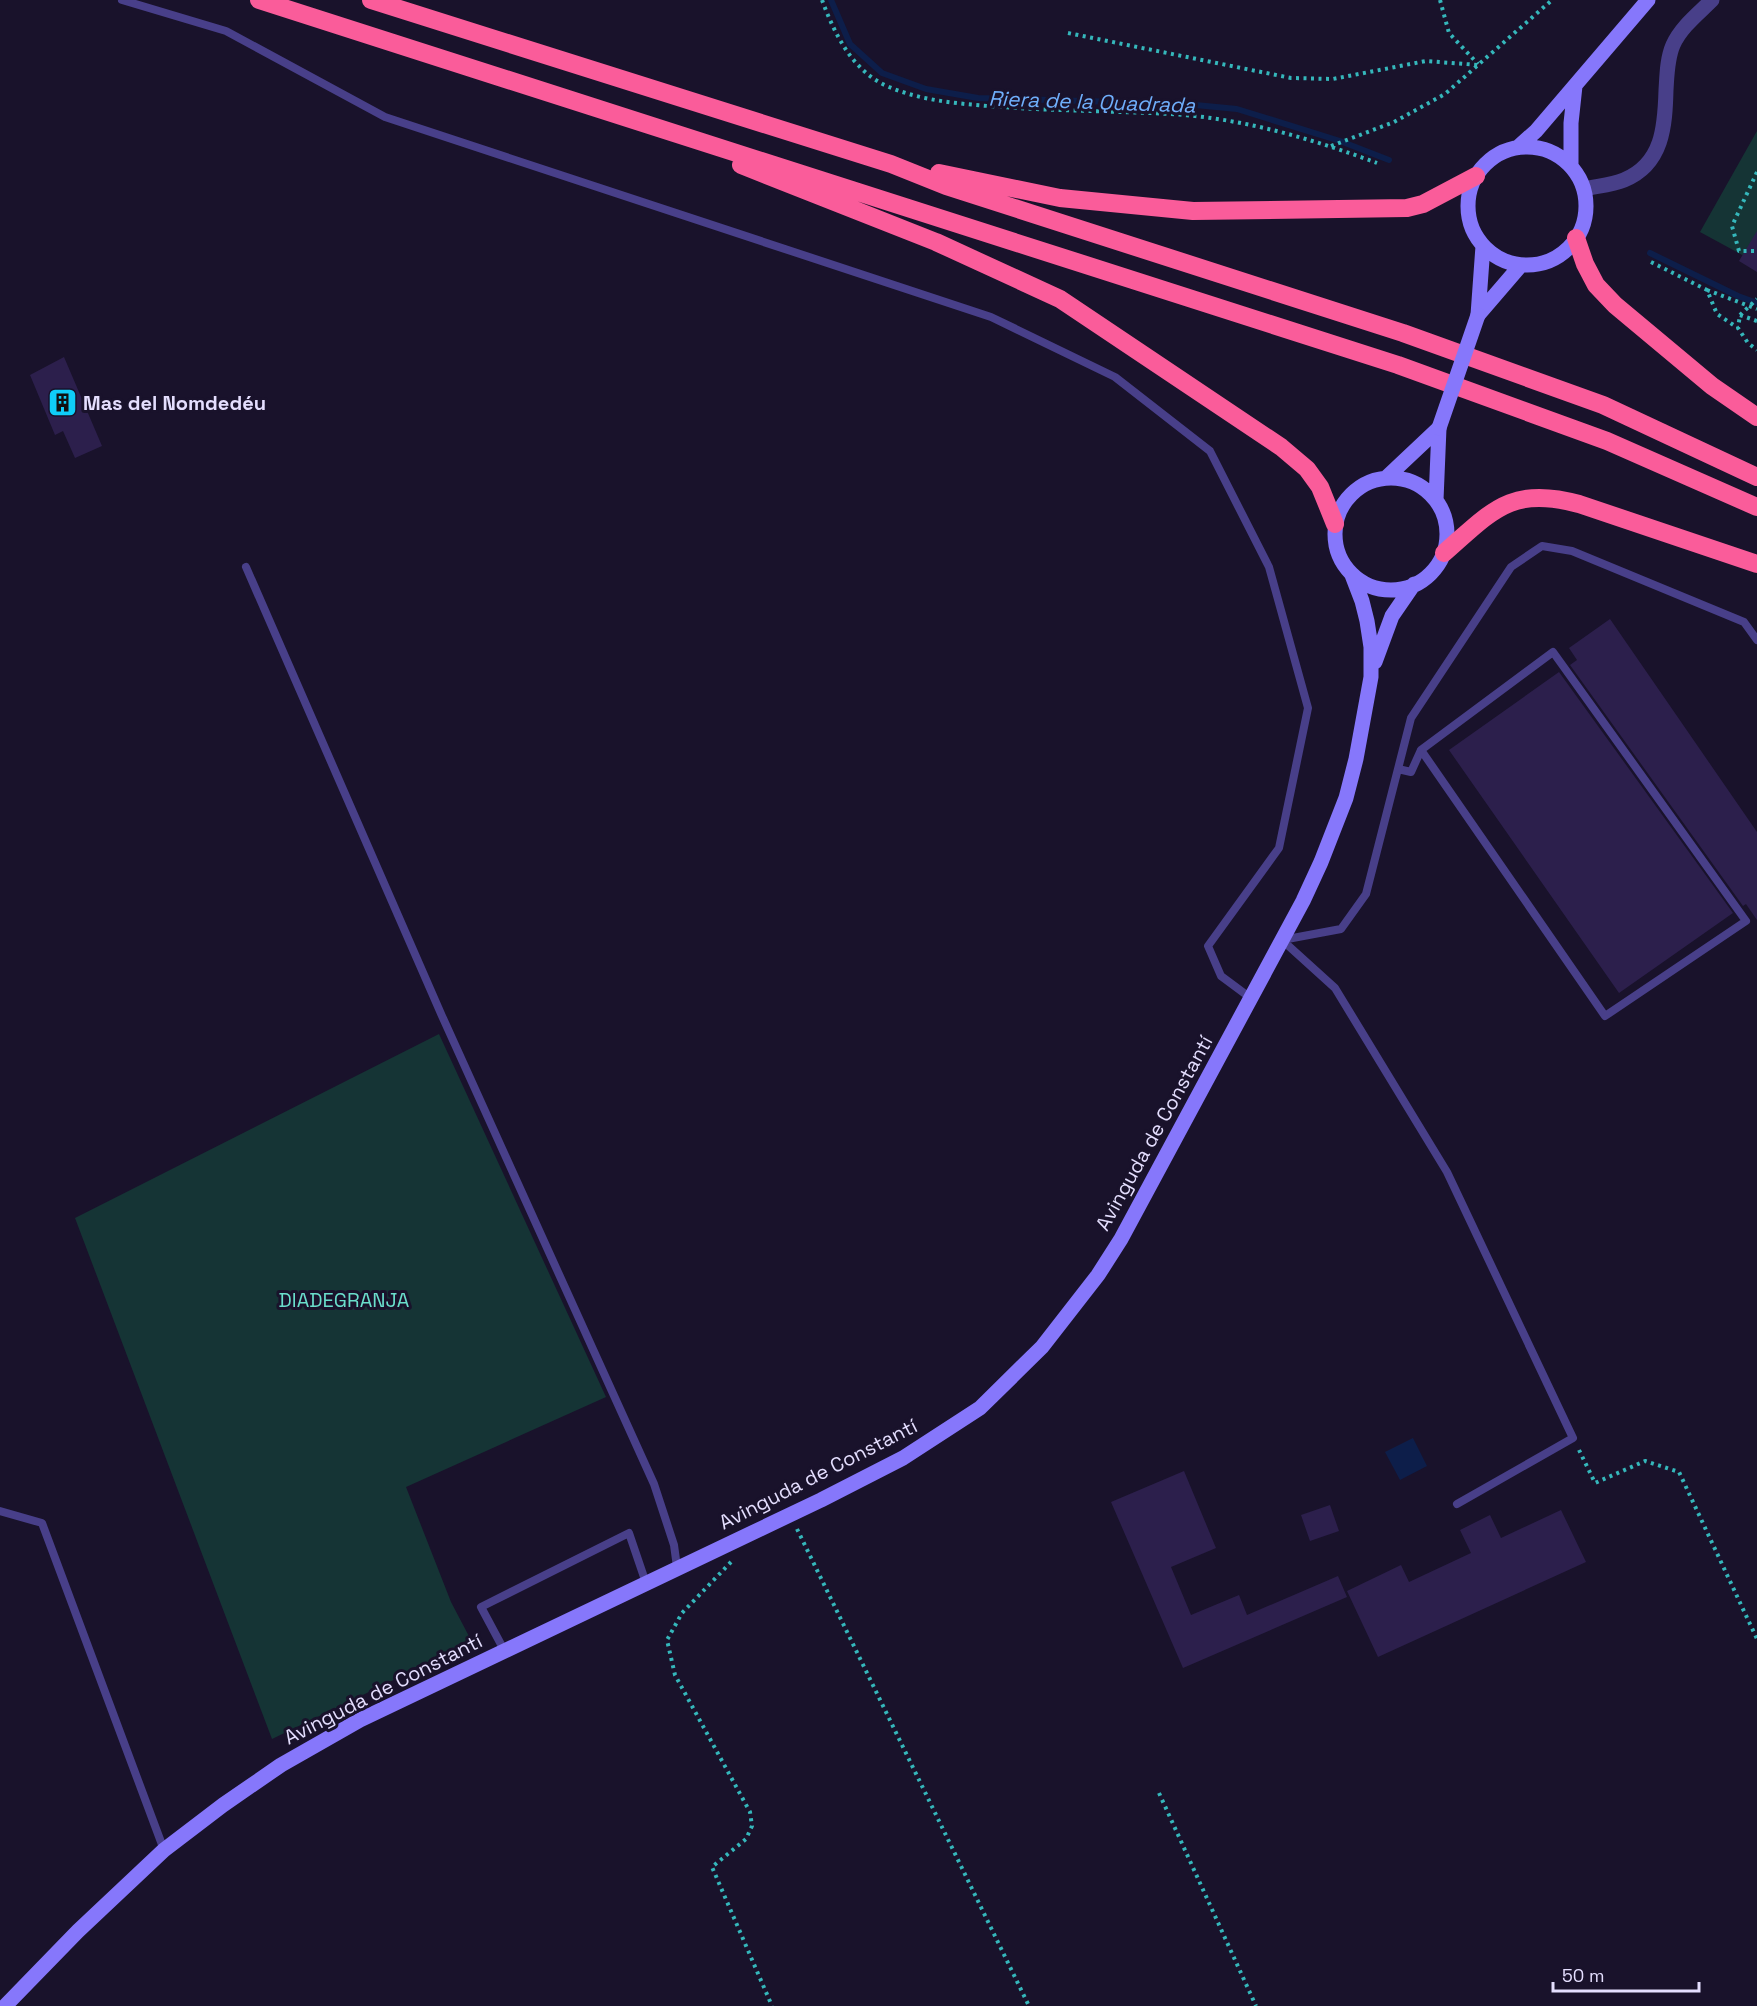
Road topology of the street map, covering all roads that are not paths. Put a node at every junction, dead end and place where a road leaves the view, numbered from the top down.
1 (122, 0) edge
2 (259, 0) edge
3 (371, 0) edge
4 (1648, 0) edge
5 (1712, 0) edge
6 (1575, 86) junction
7 (574, 100) junction
8 (1518, 147) junction
9 (891, 164) junction
10 (1571, 166) junction
11 (1476, 176) junction
12 (1584, 189) junction
13 (1576, 238) junction
14 (1483, 246) junction
15 (1521, 265) junction
16 (1478, 315) junction
17 (1757, 417) edge
18 (1439, 428) junction
19 (1387, 477) junction
20 (1757, 477) edge
21 (1436, 500) junction
22 (1757, 507) edge
23 (1335, 524) junction
24 (1444, 553) junction
25 (1757, 564) edge
26 (246, 567) dead end
27 (1352, 575) junction
28 (1414, 584) junction
29 (1757, 640) edge
30 (1371, 677) junction
31 (1421, 750) junction
32 (1398, 769) junction
33 (1282, 940) junction
34 (1252, 999) junction
35 (1457, 1504) dead end
36 (0, 1511) edge
37 (677, 1567) junction
38 (646, 1583) junction
39 (504, 1650) junction
40 (164, 1850) junction
41 (2, 2006) edge

1 - 34 lane
2 - 7 highway
3 - 9 highway
4 - 6 main road
5 - 12 street
6 - 8 main road
6 - 10 main road
7 - 22 highway
7 - 23 highway
8 - 10 main road
8 - 11 main road
9 - 11 highway
9 - 20 highway
10 - 12 main road
11 - 14 main road
12 - 13 main road
13 - 15 main road
13 - 17 highway
14 - 15 main road
14 - 16 main road
15 - 16 main road
16 - 18 main road, bridge
18 - 19 main road
18 - 21 main road
19 - 21 main road
19 - 23 main road
21 - 24 main road
23 - 27 main road
24 - 25 highway
24 - 28 main road
26 - 37 lane
27 - 28 main road
27 - 30 main road
28 - 30 main road
29 - 32 lane
30 - 33 main road, Avinguda de Constantí
31 - 31 lane
31 - 32 lane
32 - 33 lane
33 - 34 main road, Avinguda de Constantí
33 - 35 lane
34 - 37 main road, Avinguda de Constantí
36 - 40 lane
37 - 38 main road, Avinguda de Constantí
38 - 39 main road, Avinguda de Constantí
38 - 39 lane
39 - 40 main road, Avinguda de Constantí
40 - 41 main road, Avinguda de Constantí

